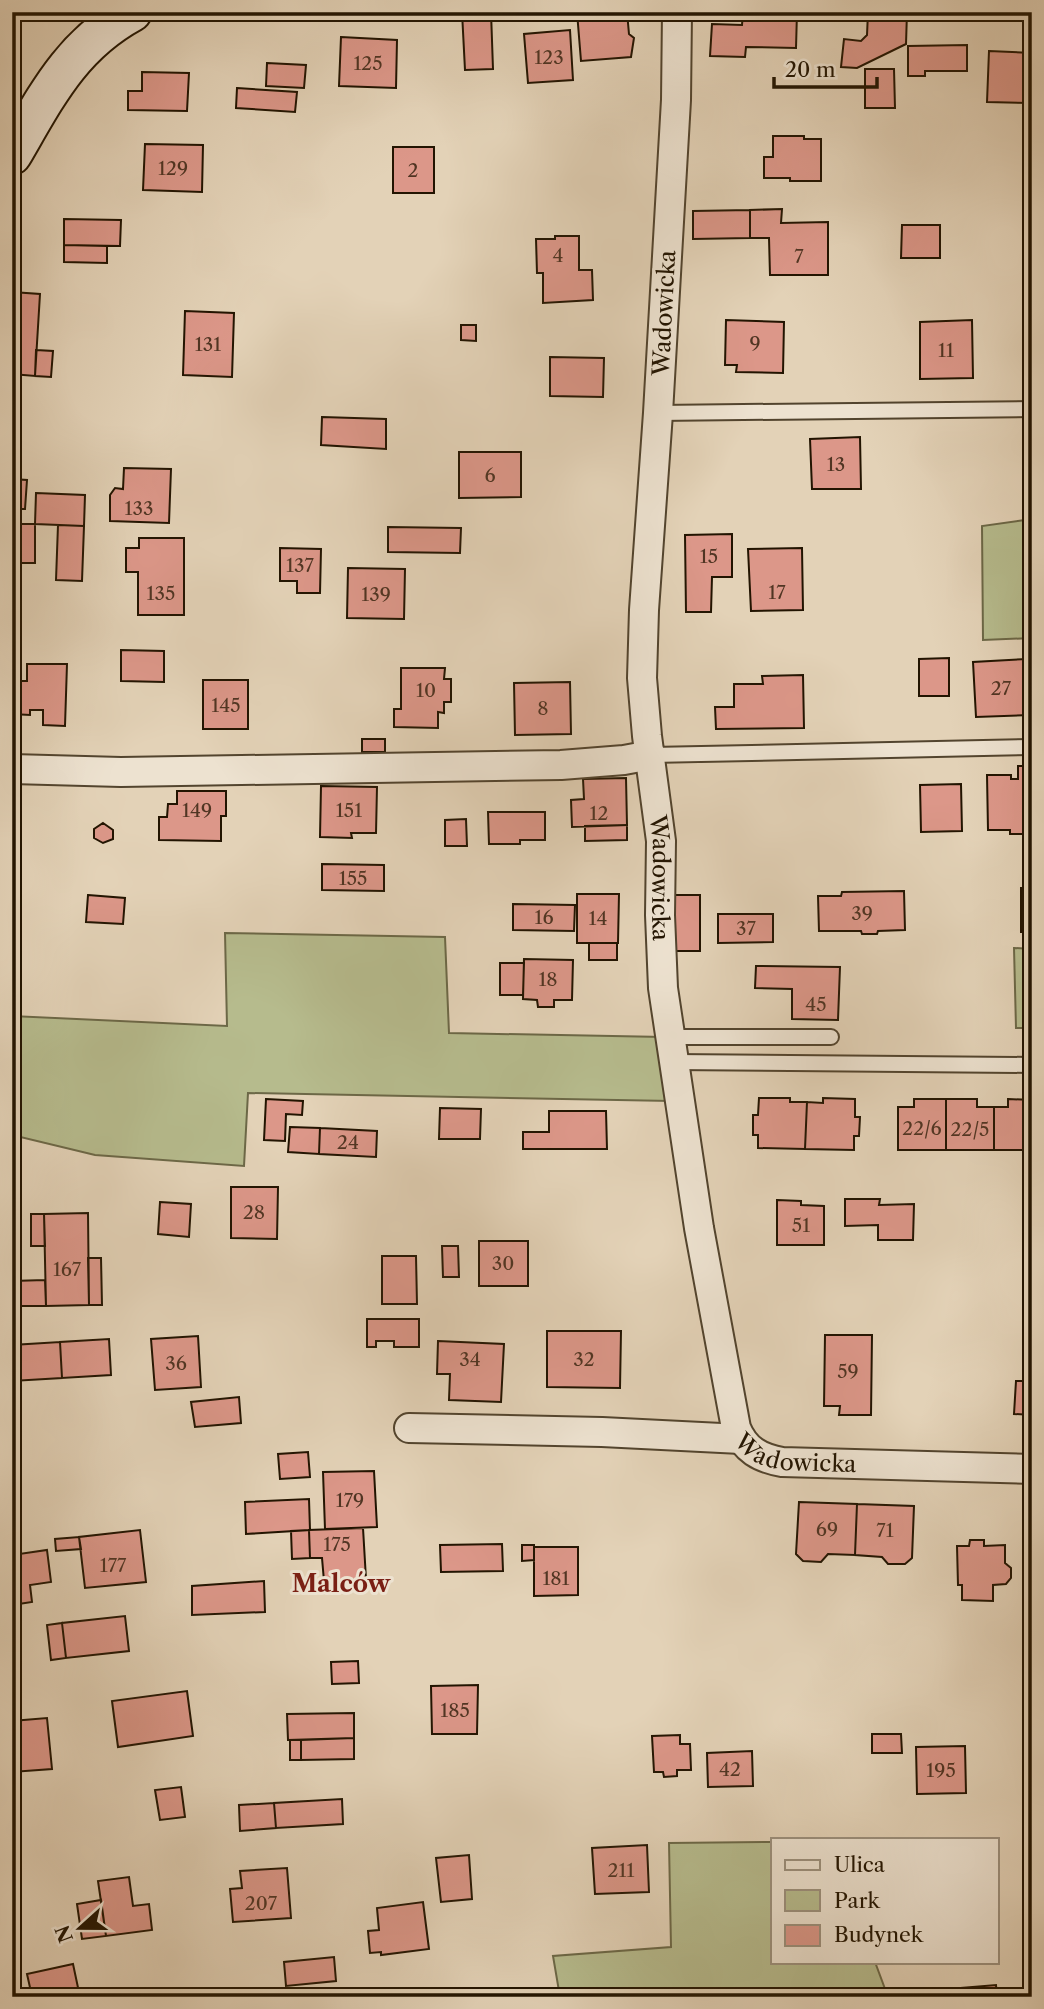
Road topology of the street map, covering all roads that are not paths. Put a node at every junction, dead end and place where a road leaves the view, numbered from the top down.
1 (677, 12) edge
2 (130, 13) edge
3 (12, 155) edge
4 (1032, 410) edge
5 (659, 414) junction
6 (1032, 747) edge
7 (651, 755) junction
8 (12, 769) edge
9 (831, 1037) dead end
10 (672, 1050) junction
11 (1032, 1065) edge
12 (409, 1428) dead end
13 (741, 1439) junction
14 (1032, 1469) edge

1 - 5 street, Wadowicka
2 - 3 street
4 - 5 lane
5 - 7 street, Wadowicka
6 - 7 lane
7 - 8 street
7 - 10 street, Wadowicka
9 - 10 lane
10 - 11 lane
10 - 13 street, Wadowicka
12 - 13 street
13 - 14 street, Wadowicka

